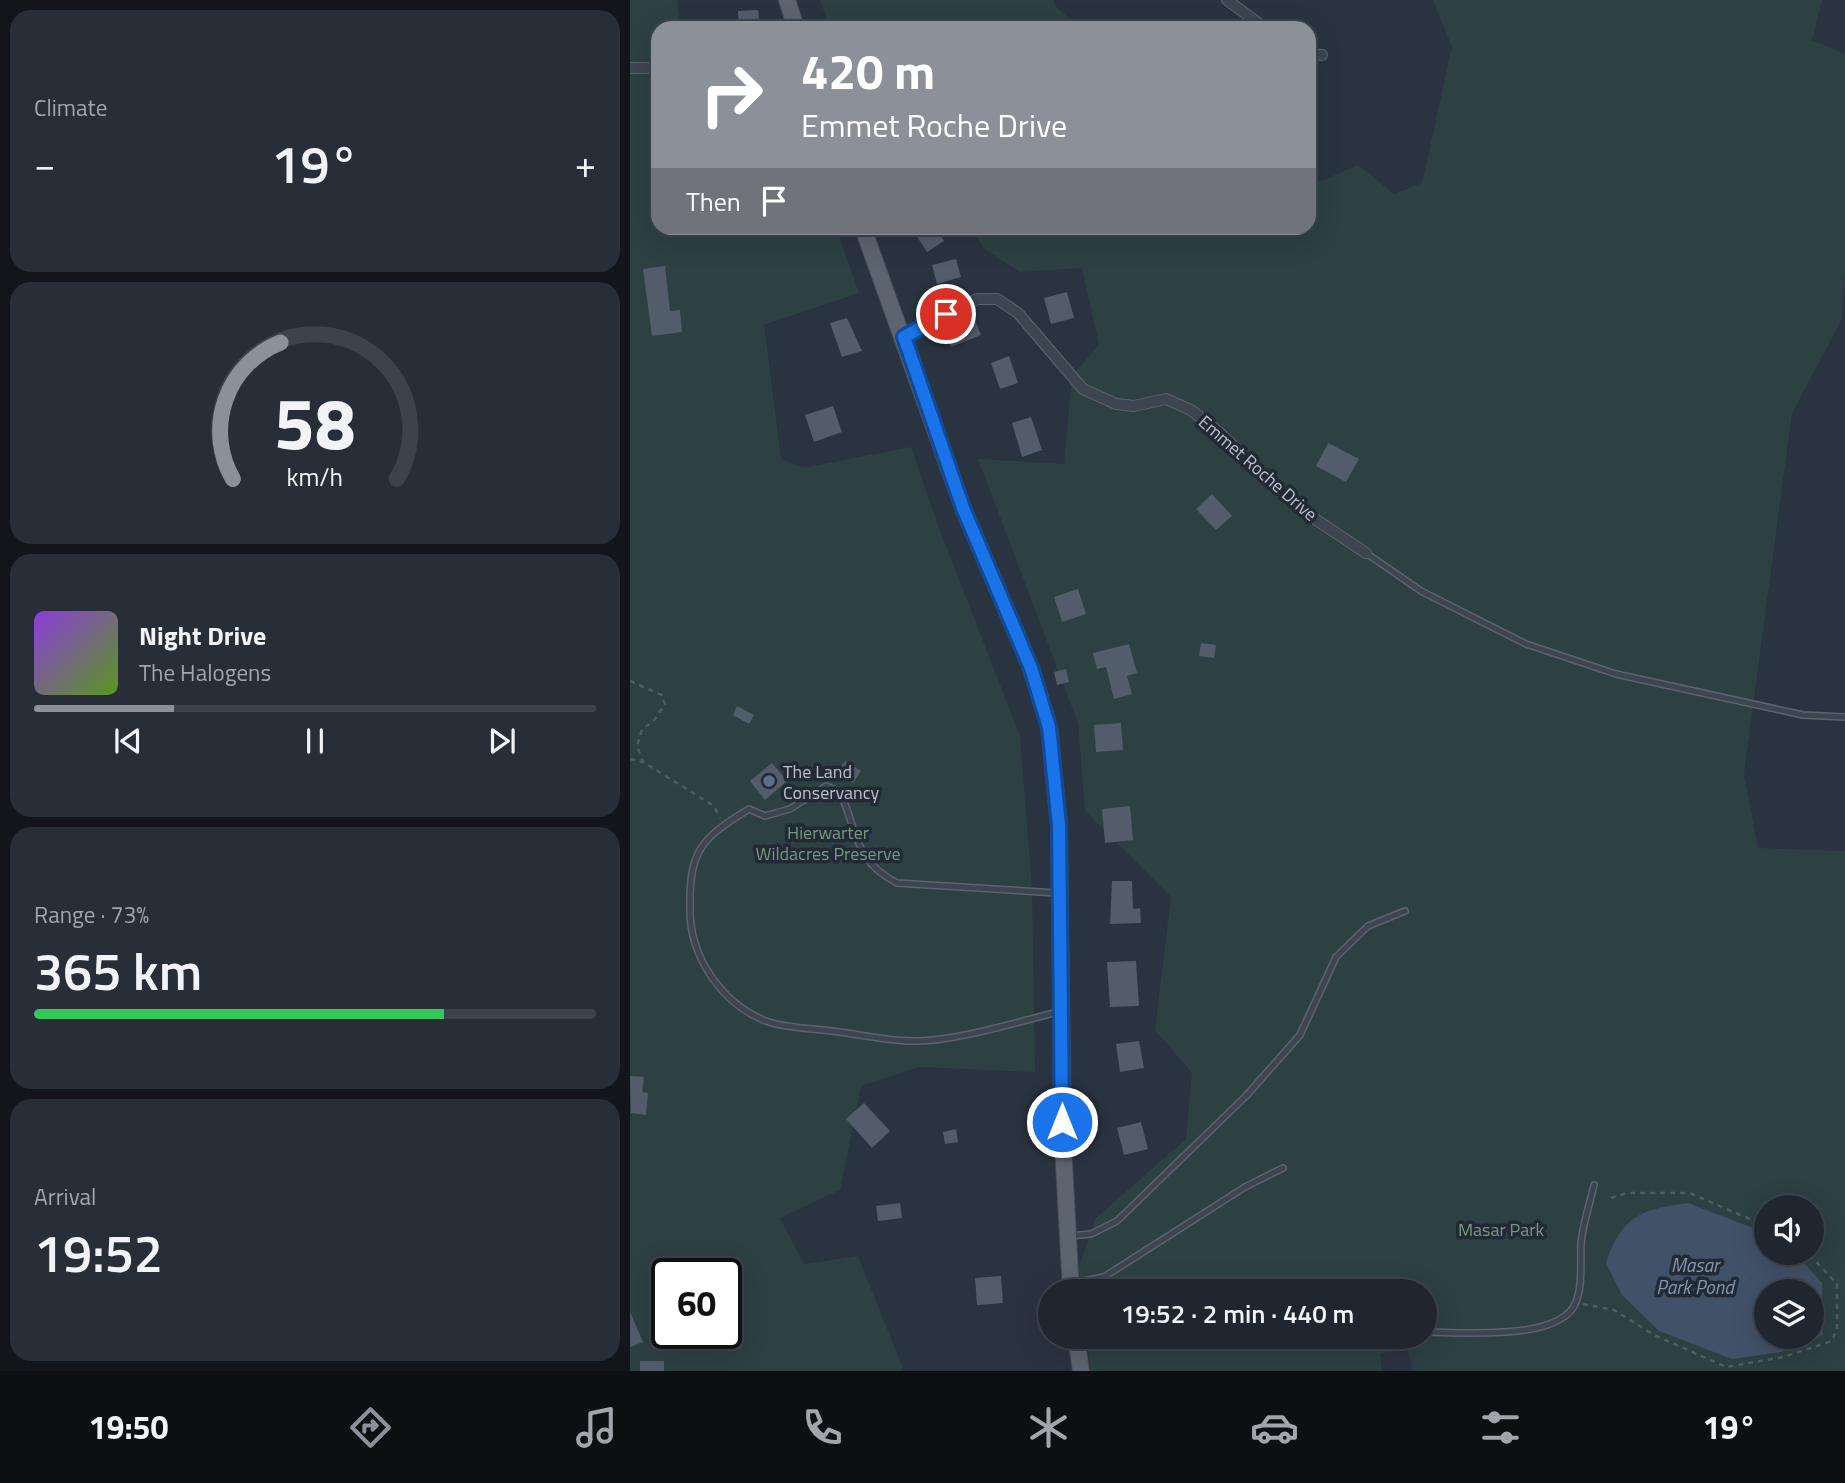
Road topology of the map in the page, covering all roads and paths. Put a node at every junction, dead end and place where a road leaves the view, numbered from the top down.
1 (787, 0) edge
2 (1227, 0) edge
3 (794, 21) edge
4 (1256, 21) edge
5 (1316, 55) edge
6 (1322, 55) dead end
7 (630, 68) edge
8 (651, 68) edge
9 (866, 235) edge
10 (904, 337) junction
11 (1366, 553) joint
12 (630, 681) edge
13 (1845, 717) edge
14 (630, 759) edge
15 (643, 762) junction
16 (724, 824) junction
17 (1061, 893) junction
18 (1405, 911) dead end
19 (1062, 1012) junction
20 (1283, 1168) dead end
21 (1594, 1185) dead end
22 (1611, 1198) dead end
23 (1754, 1221) edge
24 (1067, 1237) junction
25 (1819, 1265) edge
26 (1104, 1277) joint
27 (1072, 1279) edge
28 (1095, 1279) edge
29 (1576, 1302) junction
30 (1437, 1332) edge
31 (1082, 1349) edge
32 (1082, 1371) edge

1 - 3 main road
2 - 4 street
5 - 6 street
7 - 8 street
9 - 10 main road
10 - 11 street, Emmet Roche Drive
10 - 17 main road
11 - 13 lane
12 - 15 path
14 - 15 path
15 - 16 path
16 - 17 lane
16 - 19 lane
17 - 19 main road
18 - 24 lane
19 - 24 main road
20 - 26 lane
21 - 29 lane
22 - 23 path
24 - 27 main road
25 - 29 path
26 - 28 lane
29 - 30 lane
31 - 32 main road

